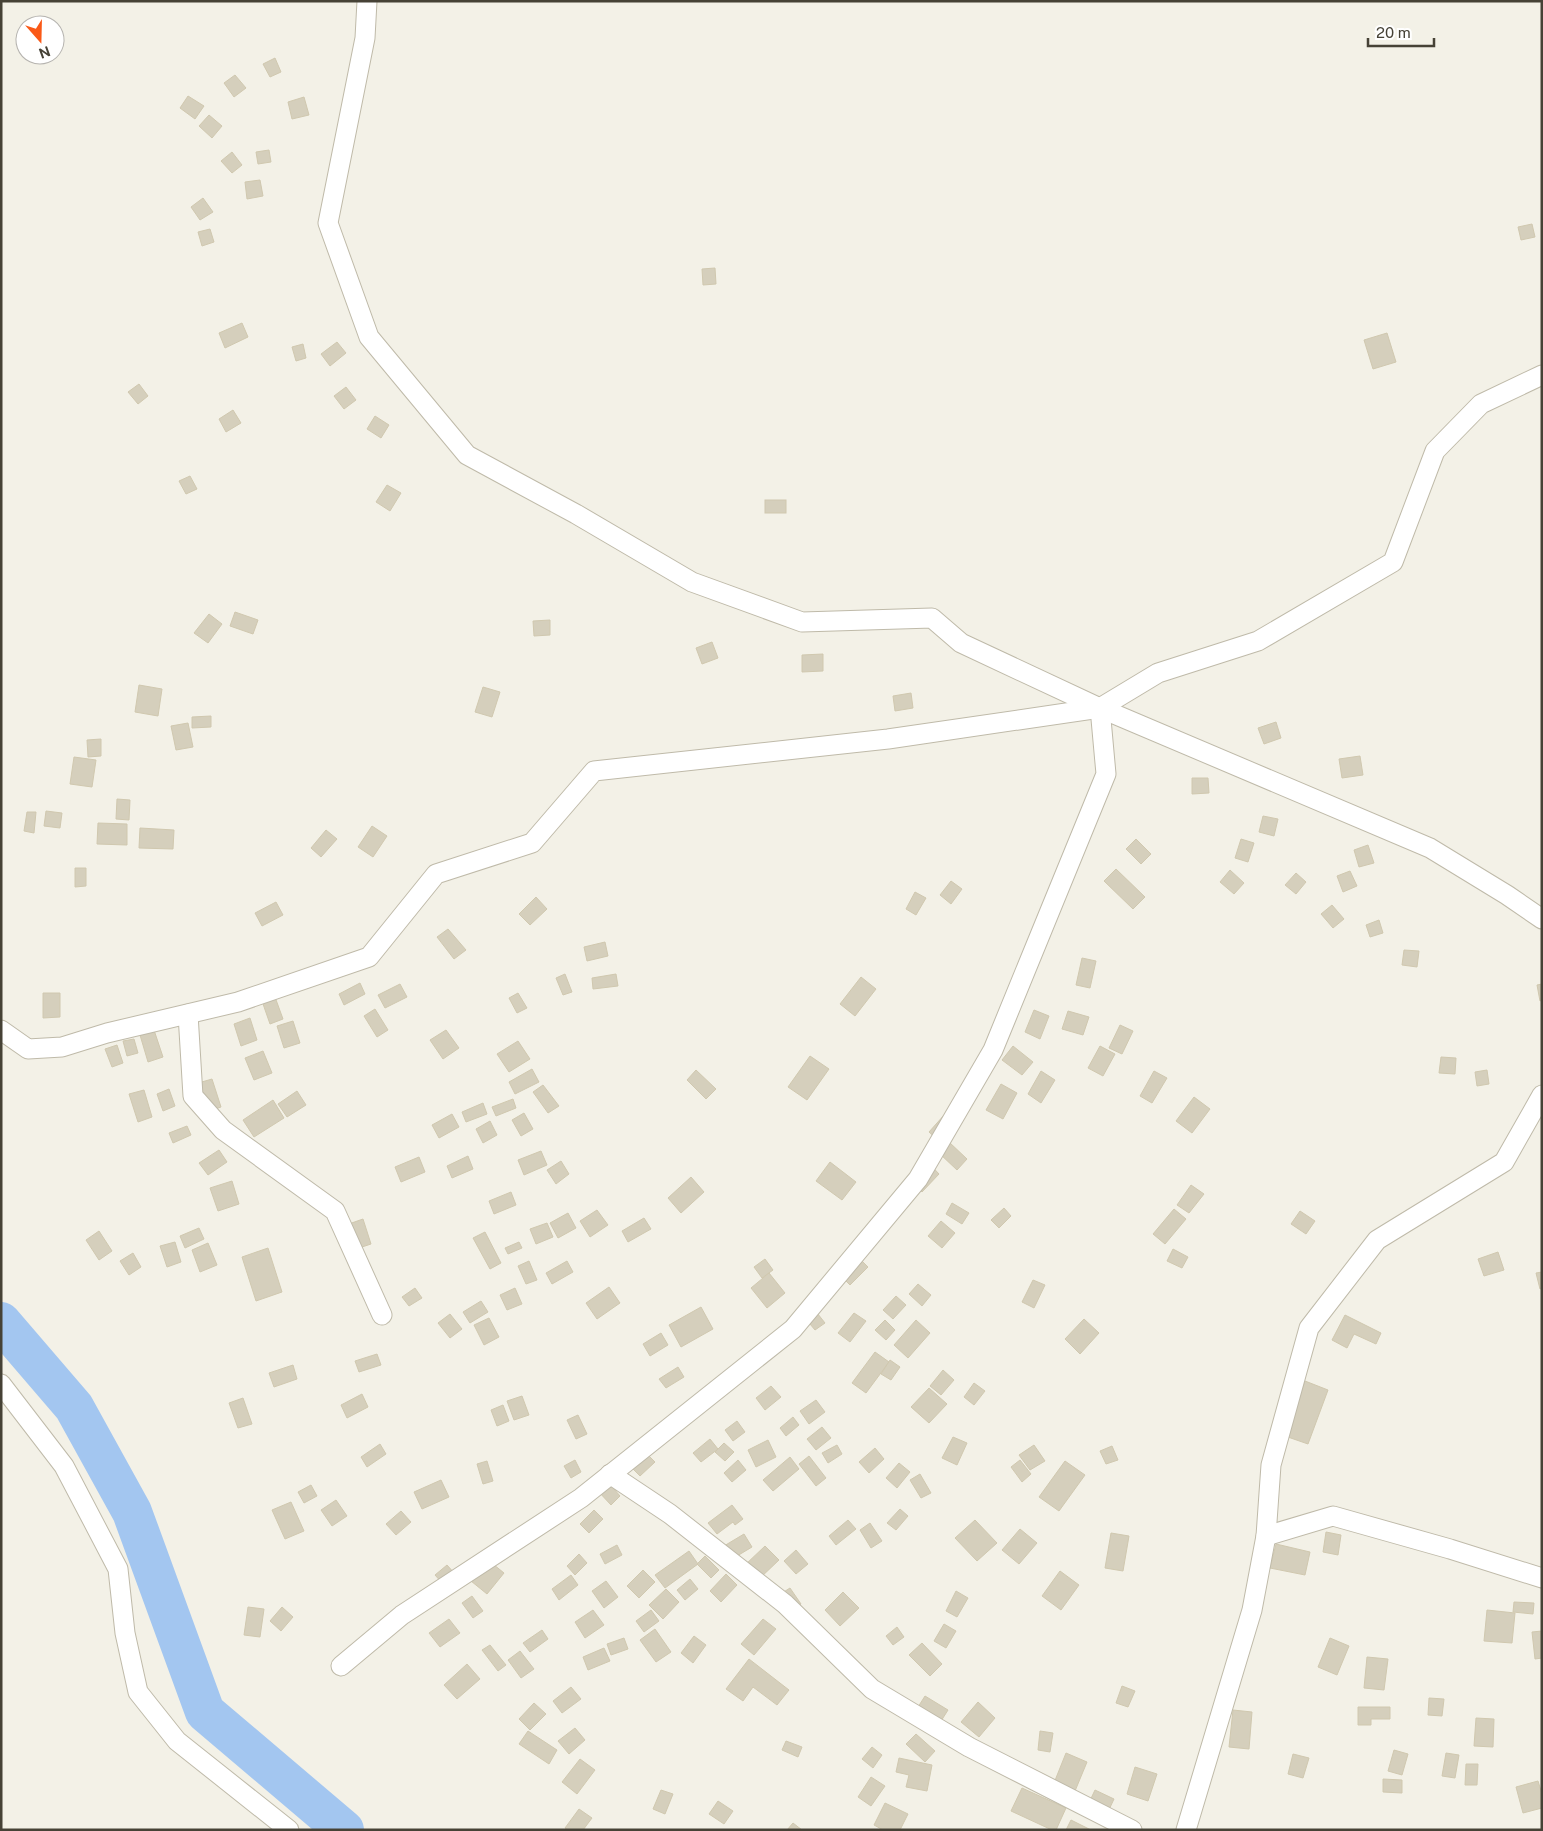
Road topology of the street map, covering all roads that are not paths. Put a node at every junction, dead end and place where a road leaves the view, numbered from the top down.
1 (367, 1) edge
2 (1542, 375) edge
3 (1100, 708) junction
4 (1542, 919) edge
5 (188, 1014) junction
6 (1, 1030) edge
7 (1542, 1094) edge
8 (382, 1315) dead end
9 (1, 1384) edge
10 (610, 1474) junction
11 (1266, 1536) junction
12 (1542, 1578) edge
13 (341, 1666) dead end
14 (289, 1830) edge
15 (1132, 1830) edge
16 (1186, 1830) edge

1 - 3 street
2 - 3 street
3 - 4 street
3 - 5 street
3 - 10 street
5 - 6 street
5 - 8 street
7 - 11 street
9 - 14 street
10 - 13 street
10 - 15 street
11 - 12 street
11 - 16 street

